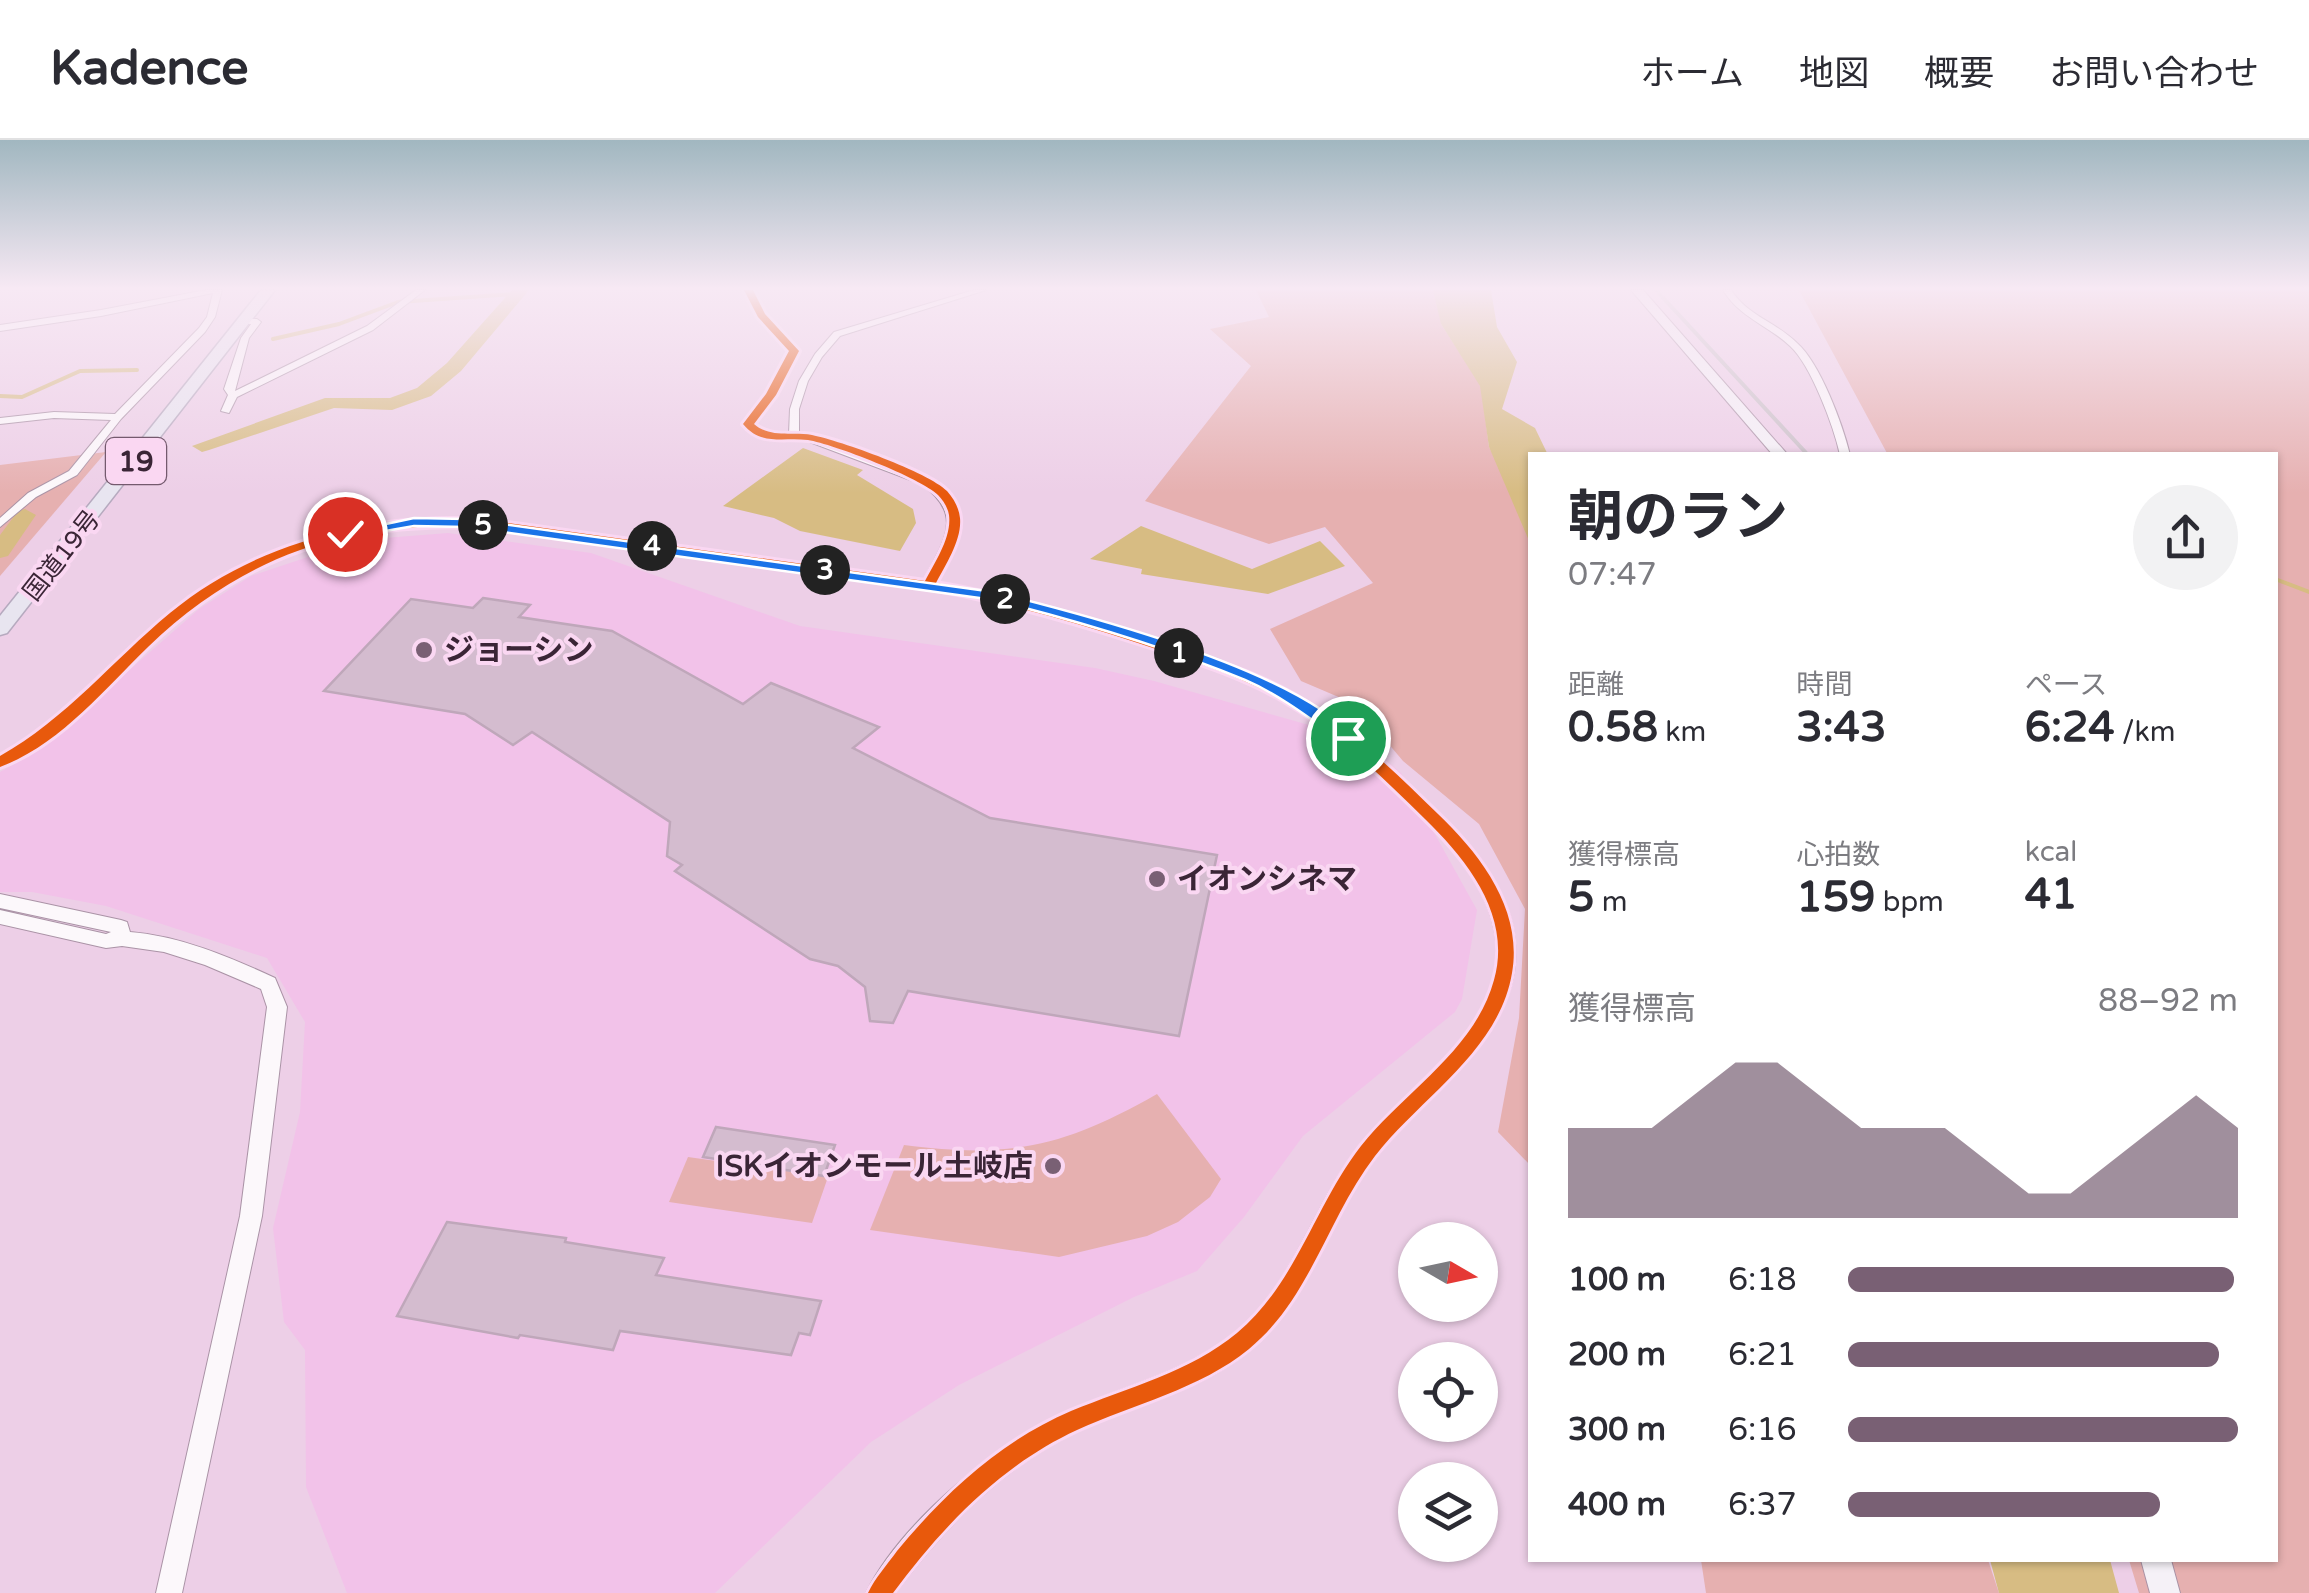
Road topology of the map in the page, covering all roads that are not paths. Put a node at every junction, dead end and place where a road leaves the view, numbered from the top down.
1 (175, 358) edge
2 (202, 358) edge
3 (214, 358) edge
4 (238, 358) edge
5 (309, 358) edge
6 (790, 358) edge
7 (821, 358) edge
8 (1696, 358) edge
9 (1804, 358) edge
10 (233, 395) junction
11 (226, 411) dead end
12 (118, 416) junction
13 (0, 421) edge
14 (794, 437) junction
15 (1778, 452) edge
16 (1843, 452) edge
17 (0, 524) edge
18 (928, 584) junction
19 (0, 612) edge
20 (0, 629) edge
21 (0, 762) edge
22 (0, 901) edge
23 (0, 917) edge
24 (120, 936) junction
25 (2157, 1562) edge
26 (168, 1593) edge
27 (878, 1593) edge
28 (2165, 1593) edge

1 - 12 street
2 - 19 highway, 国道19号 / 19
3 - 20 highway, 国道19号 / 19
4 - 10 street
5 - 10 street
6 - 14 street
7 - 14 street
8 - 15 main road
9 - 16 street
10 - 11 street
12 - 13 street
12 - 17 street
14 - 18 street
18 - 21 street
18 - 27 street
22 - 24 street
23 - 24 street
24 - 26 street
25 - 28 main road

